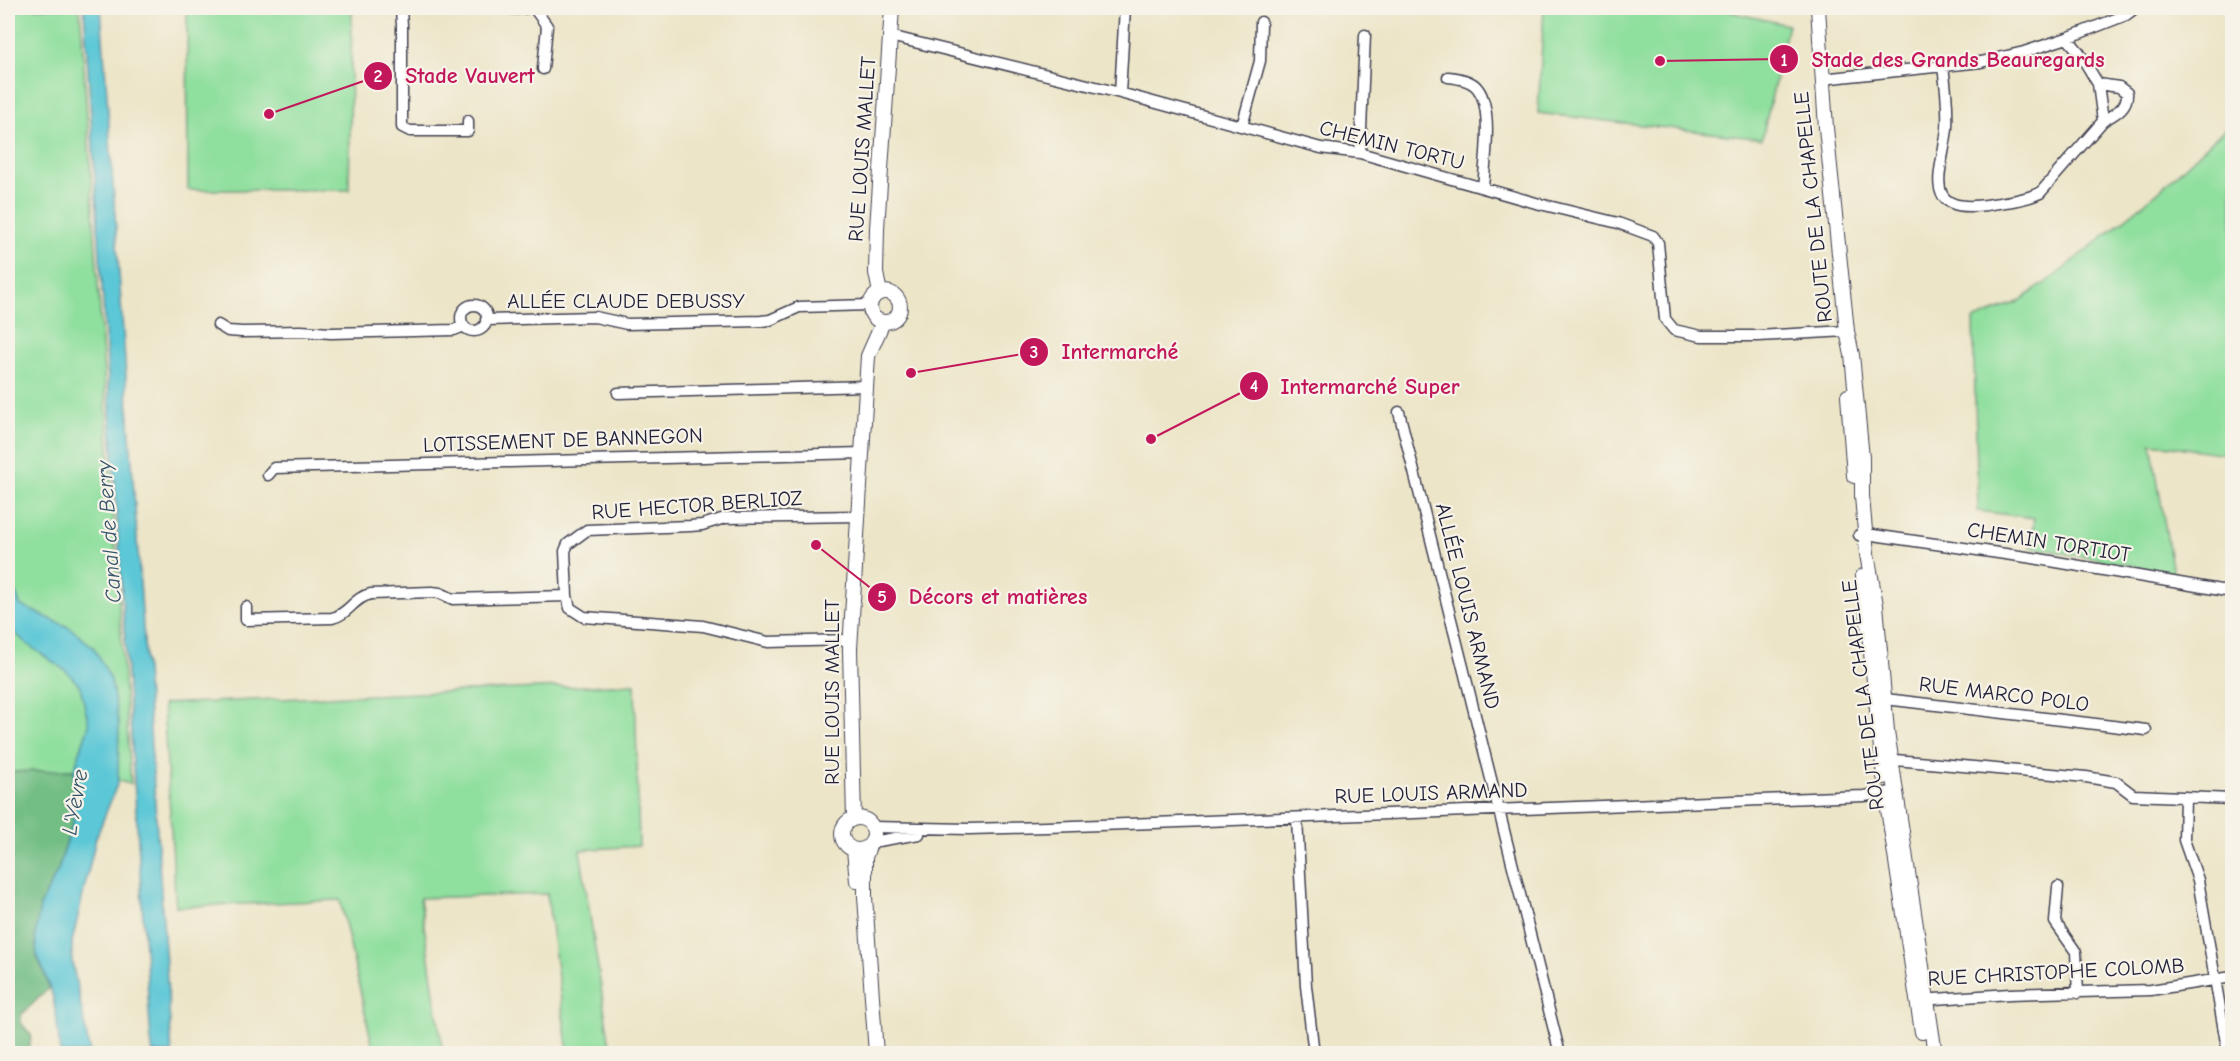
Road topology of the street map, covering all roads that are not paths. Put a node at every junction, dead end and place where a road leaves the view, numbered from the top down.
1 (400, 8) edge
2 (500, 8) edge
3 (526, 8) edge
4 (534, 8) edge
5 (892, 8) edge
6 (1125, 8) edge
7 (1818, 8) edge
8 (2135, 8) edge
9 (1261, 22) dead end
10 (1365, 35) dead end
11 (890, 36) junction
12 (2067, 38) junction
13 (1942, 67) junction
14 (543, 69) dead end
15 (1448, 77) dead end
16 (1822, 79) junction
17 (2098, 84) junction
18 (1120, 93) junction
19 (468, 121) dead end
20 (2103, 121) junction
21 (1242, 126) junction
22 (1360, 153) junction
23 (1483, 187) junction
24 (880, 293) junction
25 (870, 305) junction
26 (486, 320) junction
27 (883, 322) junction
28 (218, 325) dead end
29 (464, 326) junction
30 (1847, 331) junction
31 (867, 386) junction
32 (618, 393) dead end
33 (1399, 412) dead end
34 (863, 453) junction
35 (268, 475) dead end
36 (859, 516) junction
37 (1862, 534) junction
38 (2232, 592) edge
39 (567, 596) junction
40 (246, 607) dead end
41 (850, 640) junction
42 (1879, 698) junction
43 (2146, 730) dead end
44 (1886, 759) junction
45 (1891, 792) junction
46 (2185, 797) junction
47 (2232, 799) edge
48 (1499, 810) junction
49 (854, 819) junction
50 (1297, 819) junction
51 (872, 826) junction
52 (969, 829) junction
53 (870, 844) junction
54 (854, 850) junction
55 (2058, 887) dead end
56 (2232, 977) edge
57 (2216, 980) junction
58 (2078, 993) junction
59 (1922, 999) junction
60 (869, 1053) edge
61 (876, 1053) edge
62 (1314, 1053) edge
63 (1560, 1053) edge
64 (1926, 1053) edge
65 (1935, 1053) edge
66 (2228, 1053) edge

1 - 19 street
2 - 3 street
4 - 14 street
5 - 11 main road, RUE LOUIS MALLET
6 - 18 street
7 - 16 main road, ROUTE DE LA CHAPELLE
8 - 12 street
9 - 21 street
10 - 22 street
11 - 18 street, CHEMIN TORTU
11 - 24 main road, RUE LOUIS MALLET
12 - 13 street
12 - 17 street
13 - 16 street
13 - 20 street
15 - 23 street
16 - 30 main road, ROUTE DE LA CHAPELLE
17 - 20 street
17 - 20 street
18 - 21 street, CHEMIN TORTU
21 - 22 street, CHEMIN TORTU
22 - 23 street, CHEMIN TORTU
23 - 30 street, CHEMIN TORTU
24 - 25 main road
24 - 27 main road, RUE LOUIS MALLET
25 - 26 street, ALLÉE CLAUDE DEBUSSY
25 - 27 main road
26 - 29 street, ALLÉE CLAUDE DEBUSSY
26 - 29 street, ALLÉE CLAUDE DEBUSSY
27 - 31 main road, RUE LOUIS MALLET
28 - 29 street, ALLÉE CLAUDE DEBUSSY
30 - 37 main road, ROUTE DE LA CHAPELLE
31 - 32 street
31 - 34 main road, RUE LOUIS MALLET
33 - 48 street, ALLÉE LOUIS ARMAND
34 - 35 street, LOTISSEMENT DE BANNEGON
34 - 36 main road, RUE LOUIS MALLET
36 - 39 street, RUE HECTOR BERLIOZ
36 - 41 main road, RUE LOUIS MALLET
37 - 38 street, CHEMIN TORTIOT
37 - 42 main road, ROUTE DE LA CHAPELLE
39 - 40 street
39 - 41 street
41 - 49 main road, RUE LOUIS MALLET
42 - 43 street, RUE MARCO POLO
42 - 44 main road, ROUTE DE LA CHAPELLE
44 - 45 main road, ROUTE DE LA CHAPELLE
44 - 46 street
45 - 48 street, RUE LOUIS ARMAND
45 - 59 main road, ROUTE DE LA CHAPELLE
46 - 47 street
46 - 57 street
48 - 50 street, RUE LOUIS ARMAND
48 - 63 street, ALLÉE LOUIS ARMAND
49 - 51 main road
49 - 54 main road, RUE LOUIS MALLET
50 - 52 street, RUE LOUIS ARMAND
50 - 62 street
51 - 52 street, RUE LOUIS ARMAND
51 - 53 main road
52 - 53 street, RUE LOUIS ARMAND
53 - 54 main road
53 - 61 main road
54 - 60 main road, RUE LOUIS MALLET
55 - 58 street
56 - 57 street, RUE CHRISTOPHE COLOMB
57 - 58 street, RUE CHRISTOPHE COLOMB
57 - 66 street
58 - 59 street, RUE CHRISTOPHE COLOMB
59 - 64 main road, ROUTE DE LA CHAPELLE
59 - 65 main road, ROUTE DE LA CHAPELLE

